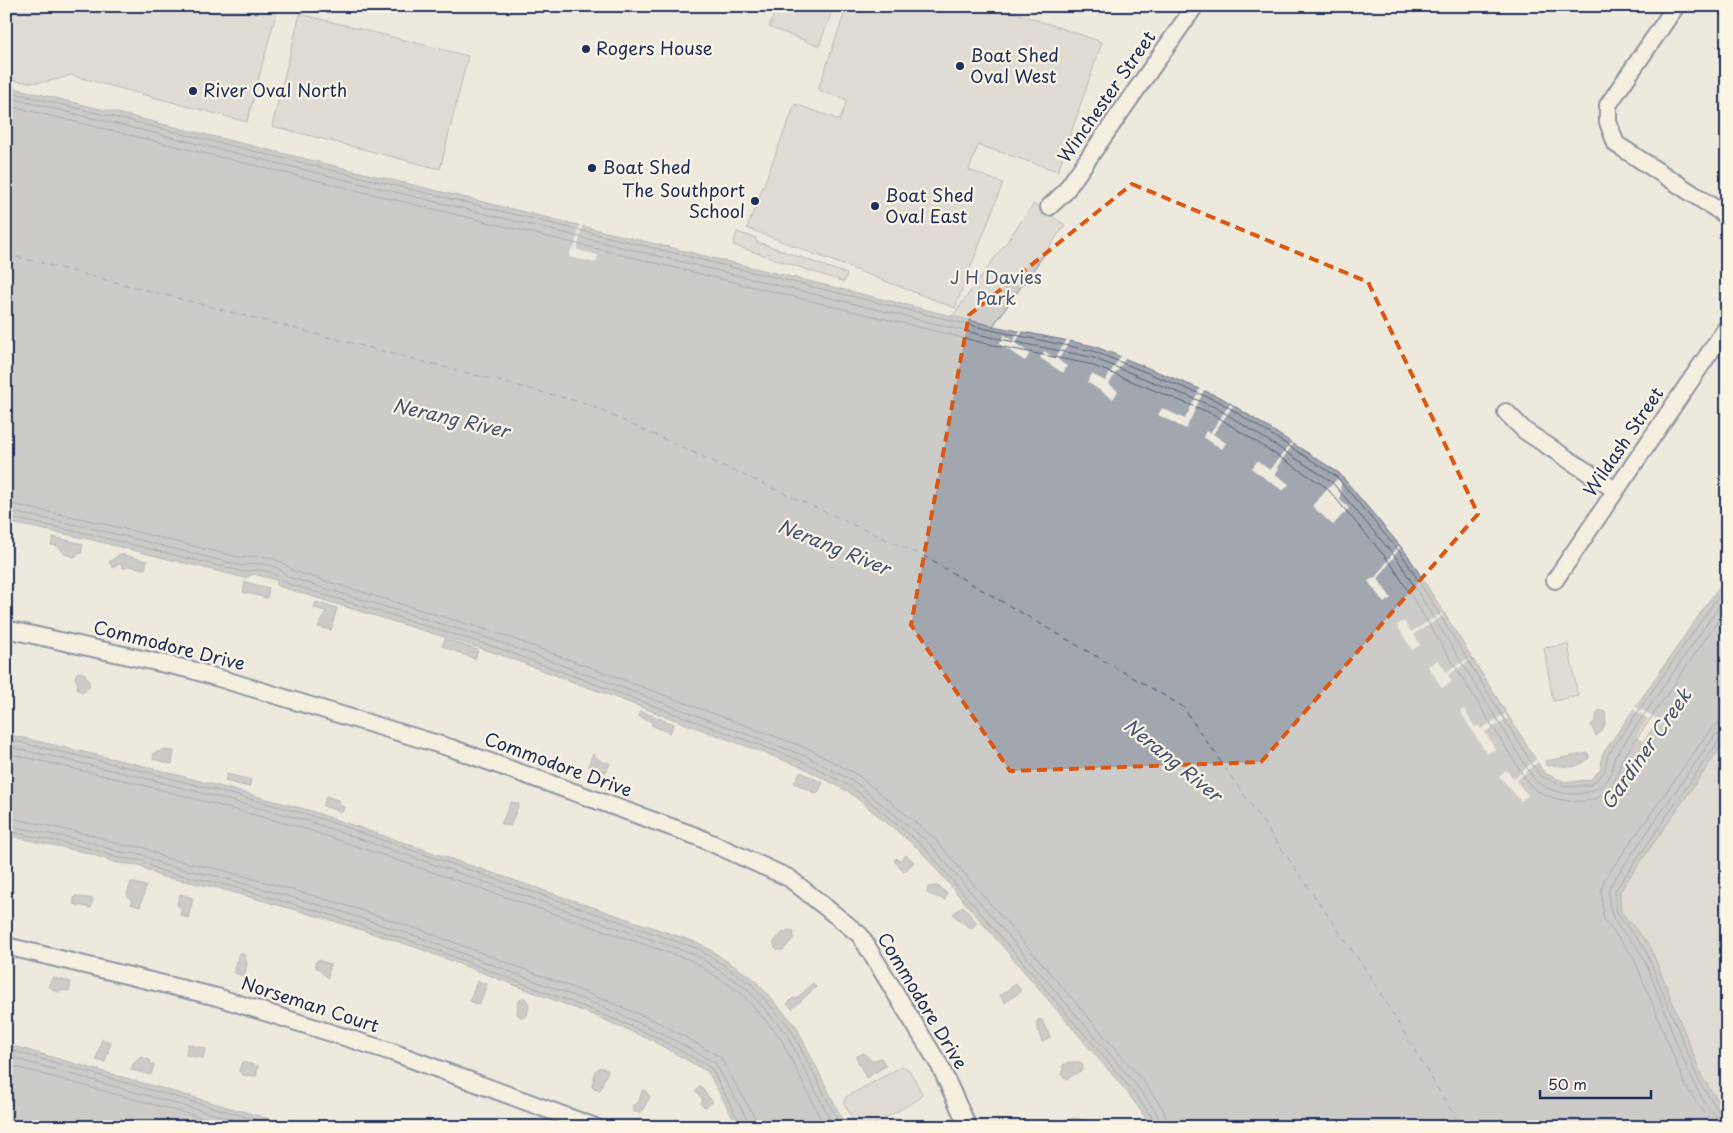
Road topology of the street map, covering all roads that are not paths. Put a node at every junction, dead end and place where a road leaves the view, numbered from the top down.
1 (1194, 6) edge
2 (1676, 6) edge
3 (1049, 207) dead end
4 (1727, 216) edge
5 (1727, 328) edge
6 (1506, 412) dead end
7 (1615, 490) junction
8 (1555, 580) dead end
9 (6, 629) edge
10 (6, 946) edge
11 (595, 1127) edge
12 (968, 1127) edge

1 - 3 street, Winchester Street
2 - 4 street
5 - 7 street, Wildash Street
6 - 7 street
7 - 8 street, Wildash Street
9 - 12 street, Commodore Drive
10 - 11 street, Norseman Court

